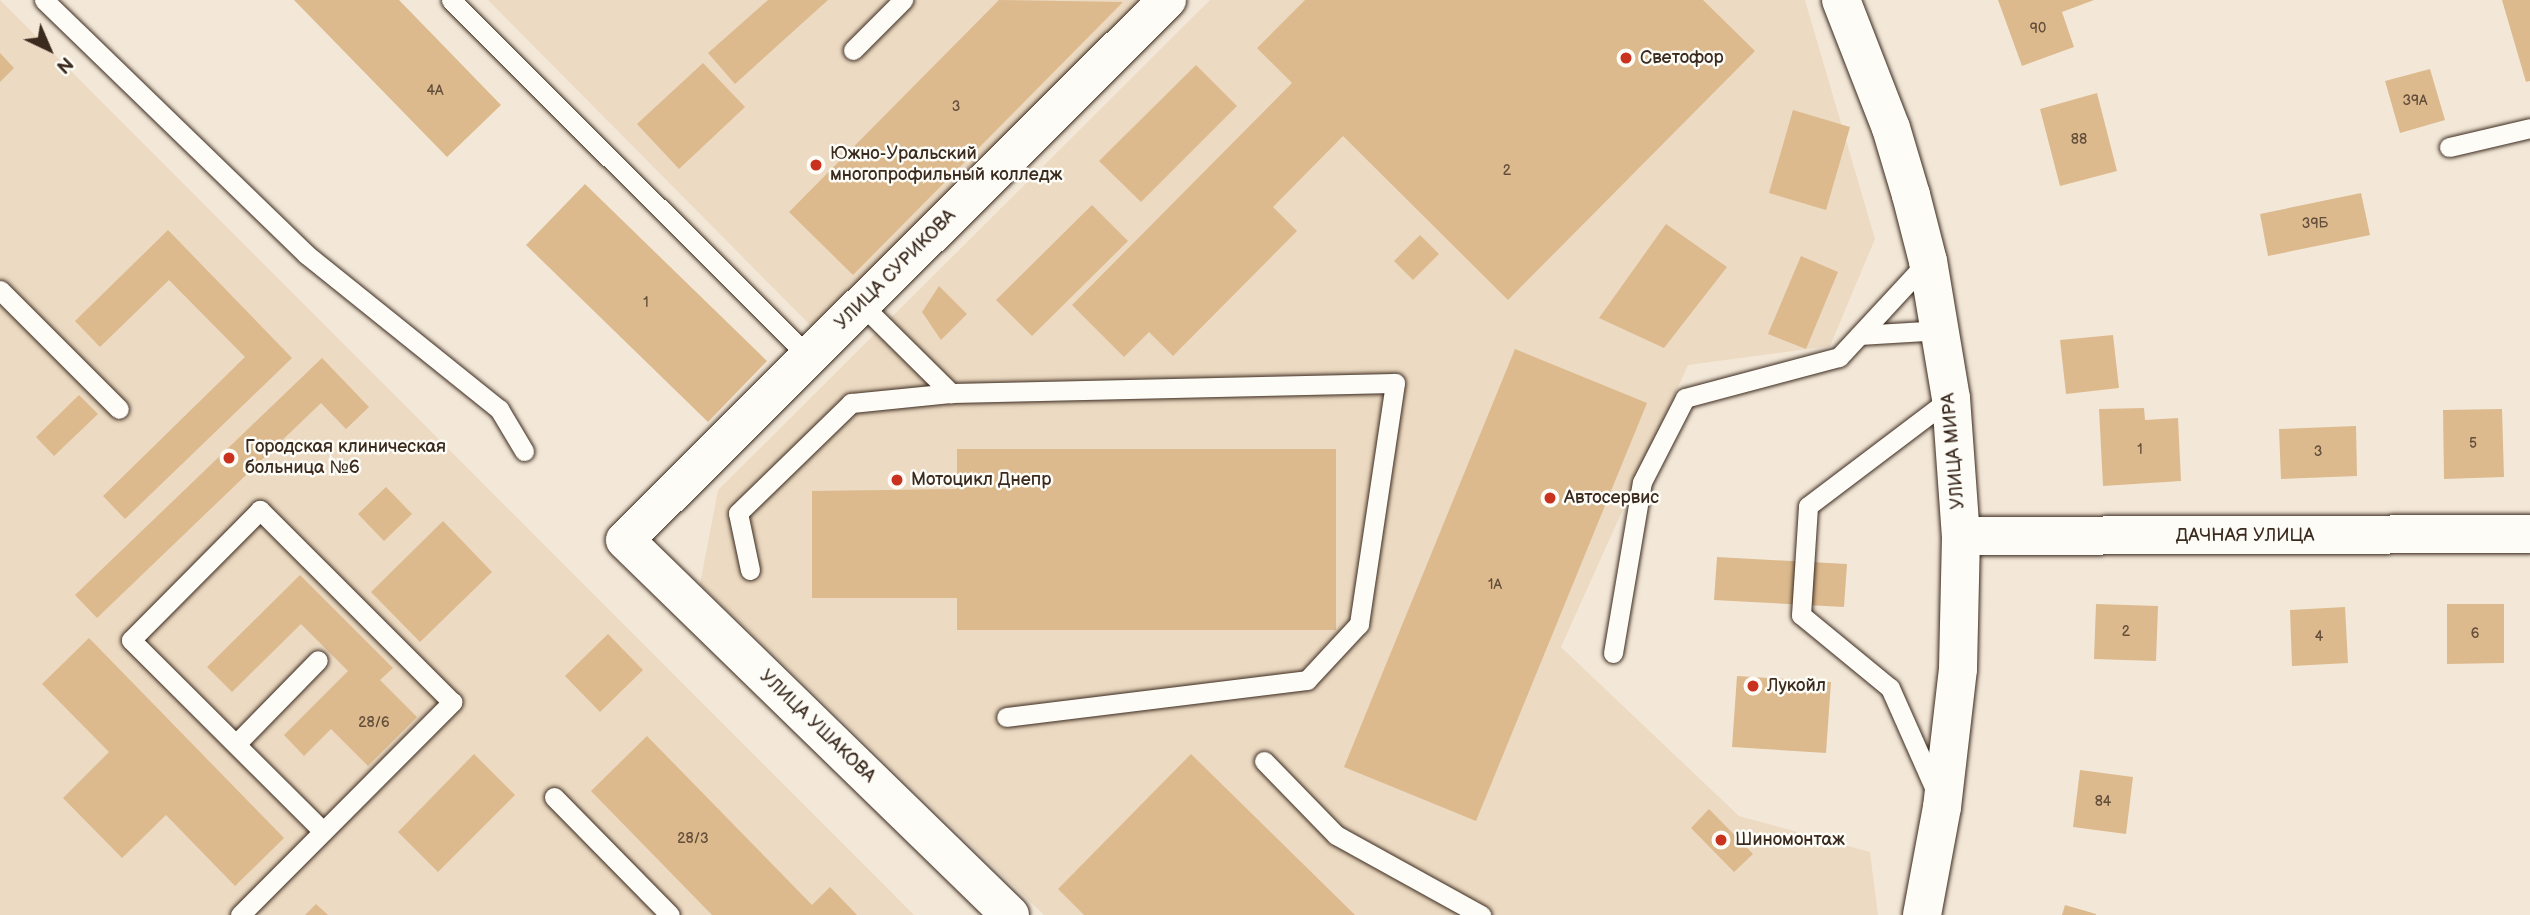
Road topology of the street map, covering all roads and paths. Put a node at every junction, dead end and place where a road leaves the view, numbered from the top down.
1 (44, 0) edge
2 (451, 0) edge
3 (903, 0) edge
4 (1841, 0) edge
5 (1155, 4) edge
6 (853, 50) dead end
7 (2530, 128) edge
8 (2449, 147) dead end
9 (1928, 261) junction
10 (0, 290) edge
11 (862, 304) junction
12 (1941, 330) junction
13 (1860, 335) junction
14 (808, 357) junction
15 (951, 393) junction
16 (1951, 398) junction
17 (119, 409) dead end
18 (524, 451) dead end
19 (2530, 534) edge
20 (1961, 537) junction
21 (625, 540) joint
22 (750, 570) dead end
23 (1613, 653) dead end
24 (318, 660) dead end
25 (1006, 717) dead end
26 (236, 744) junction
27 (1264, 761) dead end
28 (554, 797) dead end
29 (1942, 807) junction
30 (323, 831) junction
31 (1457, 908) edge
32 (240, 915) edge
33 (670, 915) edge
34 (1010, 915) edge
35 (1481, 915) edge
36 (1922, 915) edge

1 - 18 lane
2 - 14 lane
3 - 6 lane
4 - 9 street, УЛИЦА МИРА
5 - 11 street, УЛИЦА СУРИКОВА
7 - 8 lane
9 - 12 street, УЛИЦА МИРА
9 - 13 lane
10 - 17 lane
11 - 14 street, УЛИЦА СУРИКОВА
11 - 15 lane
12 - 13 lane
12 - 16 street, УЛИЦА МИРА
13 - 23 lane
14 - 21 street, УЛИЦА СУРИКОВА
15 - 22 lane
15 - 25 lane
16 - 20 street, УЛИЦА МИРА
16 - 29 lane
19 - 20 street, ДАЧНАЯ УЛИЦА
20 - 29 street, УЛИЦА МИРА
21 - 34 street, УЛИЦА УШАКОВА
24 - 26 lane
26 - 30 lane
26 - 30 lane
27 - 31 lane
28 - 33 lane
29 - 36 street, УЛИЦА МИРА
30 - 32 lane
31 - 35 lane

